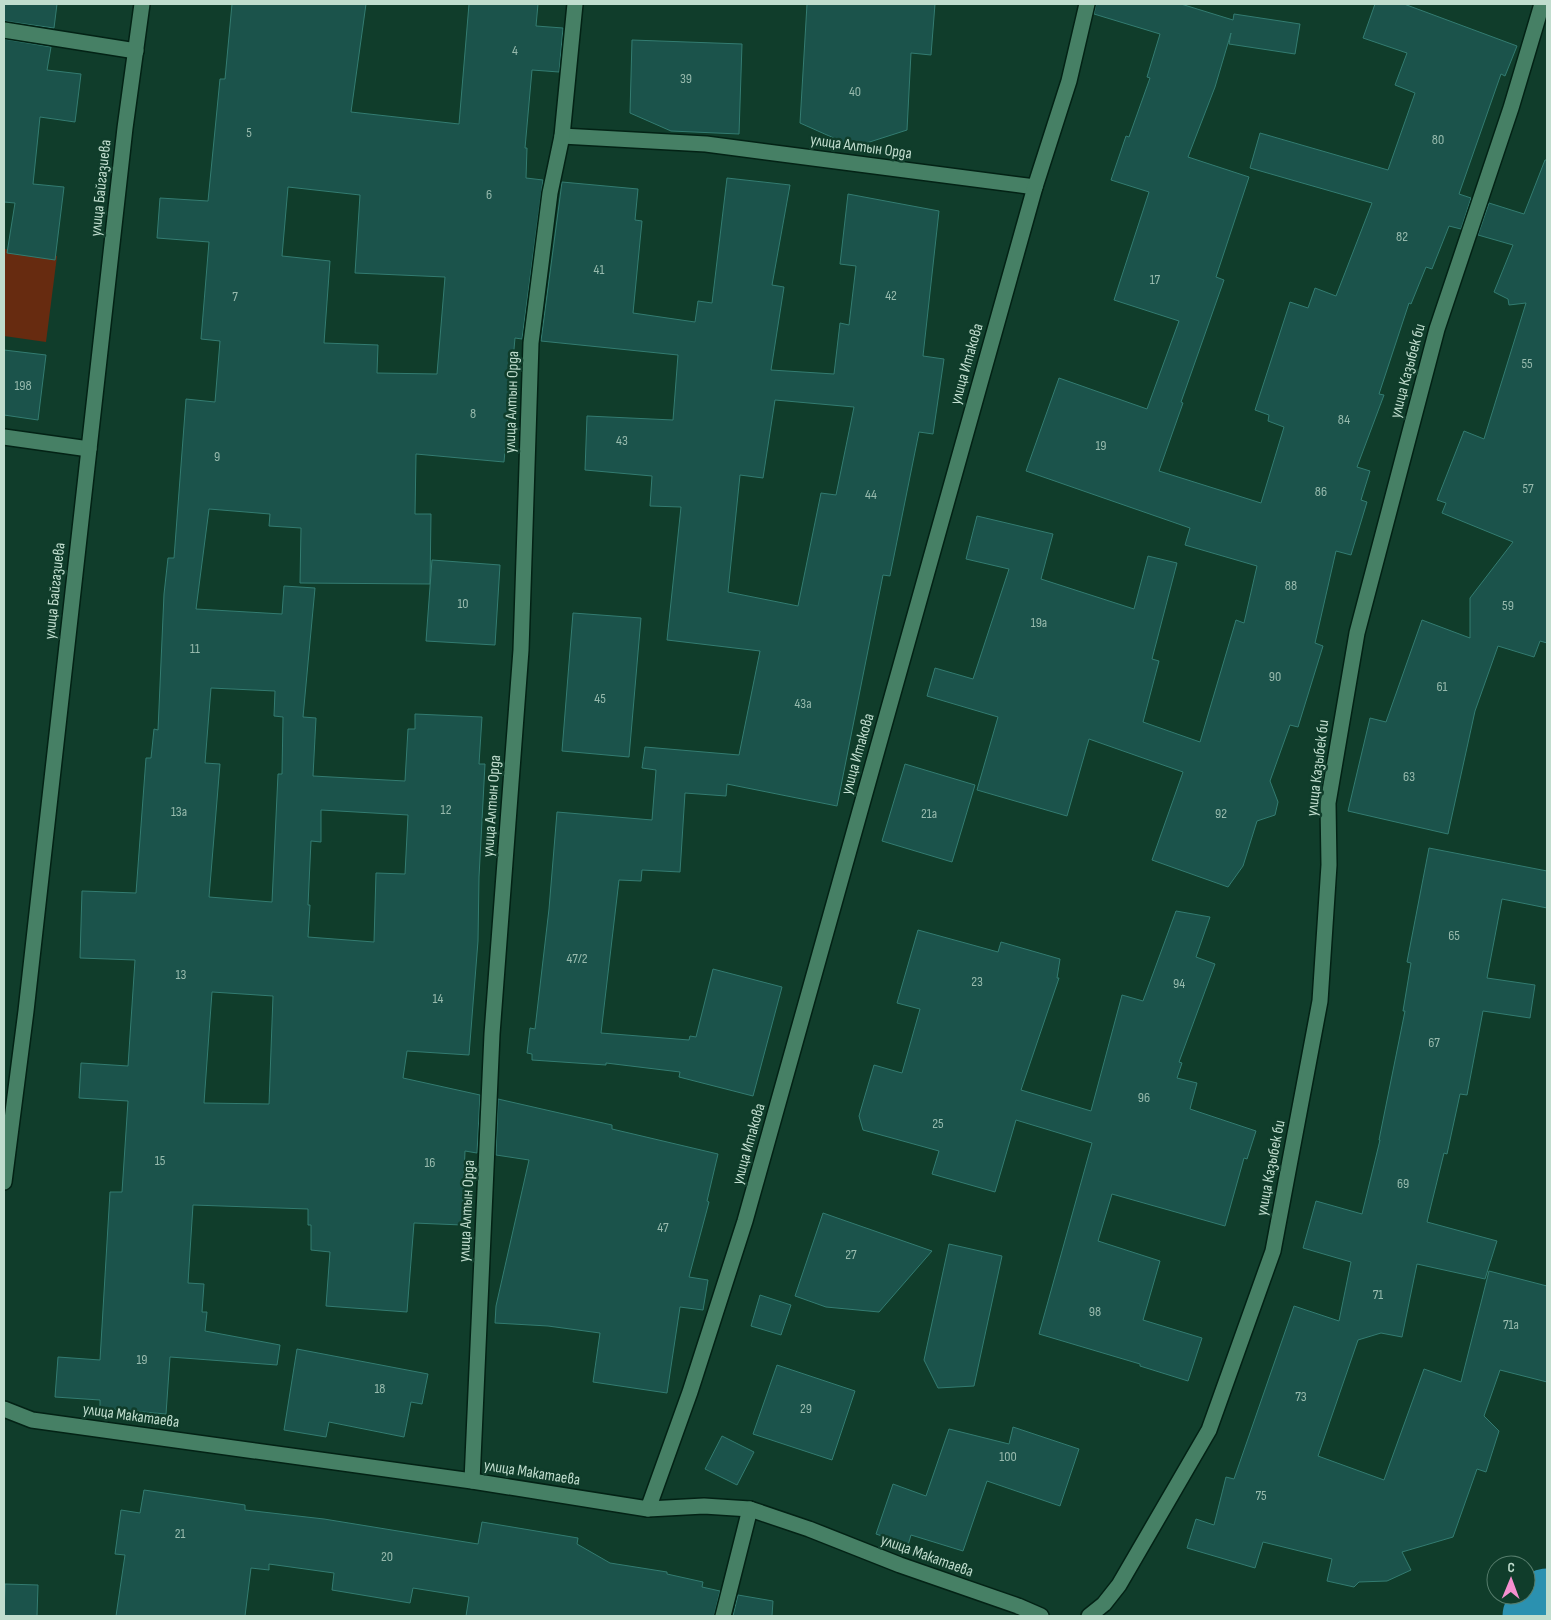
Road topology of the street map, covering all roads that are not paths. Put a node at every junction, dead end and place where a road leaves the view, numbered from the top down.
1 (142, 4) edge
2 (575, 4) edge
3 (1087, 4) edge
4 (1542, 4) edge
5 (4, 30) edge
6 (136, 51) junction
7 (562, 136) junction
8 (1035, 187) junction
9 (4, 437) edge
10 (89, 449) junction
11 (4, 1182) edge
12 (4, 1409) edge
13 (472, 1481) junction
14 (648, 1509) junction
15 (750, 1509) junction
16 (723, 1616) edge
17 (1041, 1616) edge
18 (1088, 1616) edge

1 - 6 street, улица Байгазиева
2 - 7 street, улица Алтын Орда
3 - 8 street, улица Итакова
4 - 18 street, улица Казыбек би
5 - 6 street
6 - 10 street, улица Байгазиева
7 - 8 street, улица Алтын Орда
7 - 13 street, улица Алтын Орда
8 - 14 street, улица Итакова
9 - 10 street
10 - 11 street, улица Байгазиева
12 - 13 street, улица Макатаева
13 - 14 street, улица Макатаева
14 - 15 street, улица Макатаева
15 - 16 street
15 - 17 street, улица Макатаева

